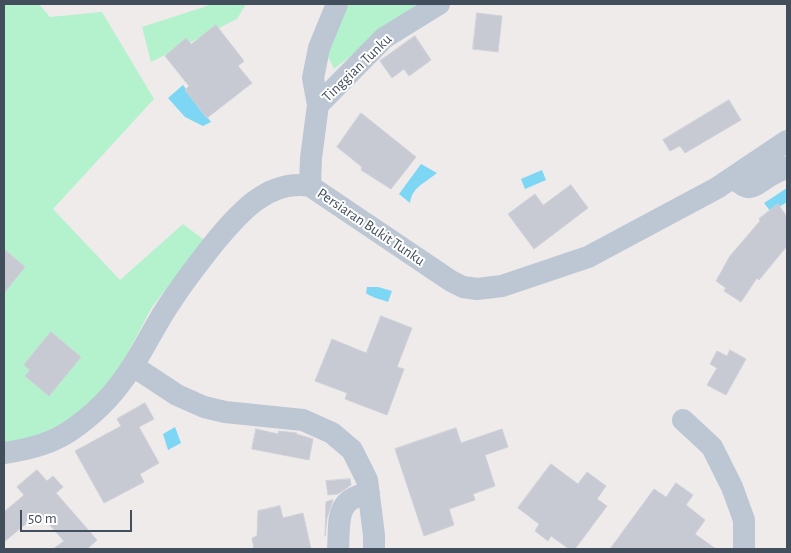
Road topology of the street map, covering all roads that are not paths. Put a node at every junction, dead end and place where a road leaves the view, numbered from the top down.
1 (337, 4) edge
2 (439, 4) edge
3 (318, 105) junction
4 (787, 141) edge
5 (787, 167) edge
6 (733, 178) junction
7 (310, 186) junction
8 (133, 366) junction
9 (683, 420) dead end
10 (4, 453) edge
11 (369, 492) junction
12 (378, 544) edge
13 (338, 549) edge
14 (744, 549) edge

1 - 3 street
2 - 3 street, Tinggian Tunku
3 - 7 street, Tinggian Tunku
4 - 6 street, Persiaran Bukit Tunku
5 - 6 street
6 - 7 street, Persiaran Bukit Tunku
7 - 8 street, Persiaran Bukit Tunku
8 - 10 street, Persiaran Bukit Tunku
8 - 11 street
9 - 14 street
11 - 12 street
11 - 13 street

